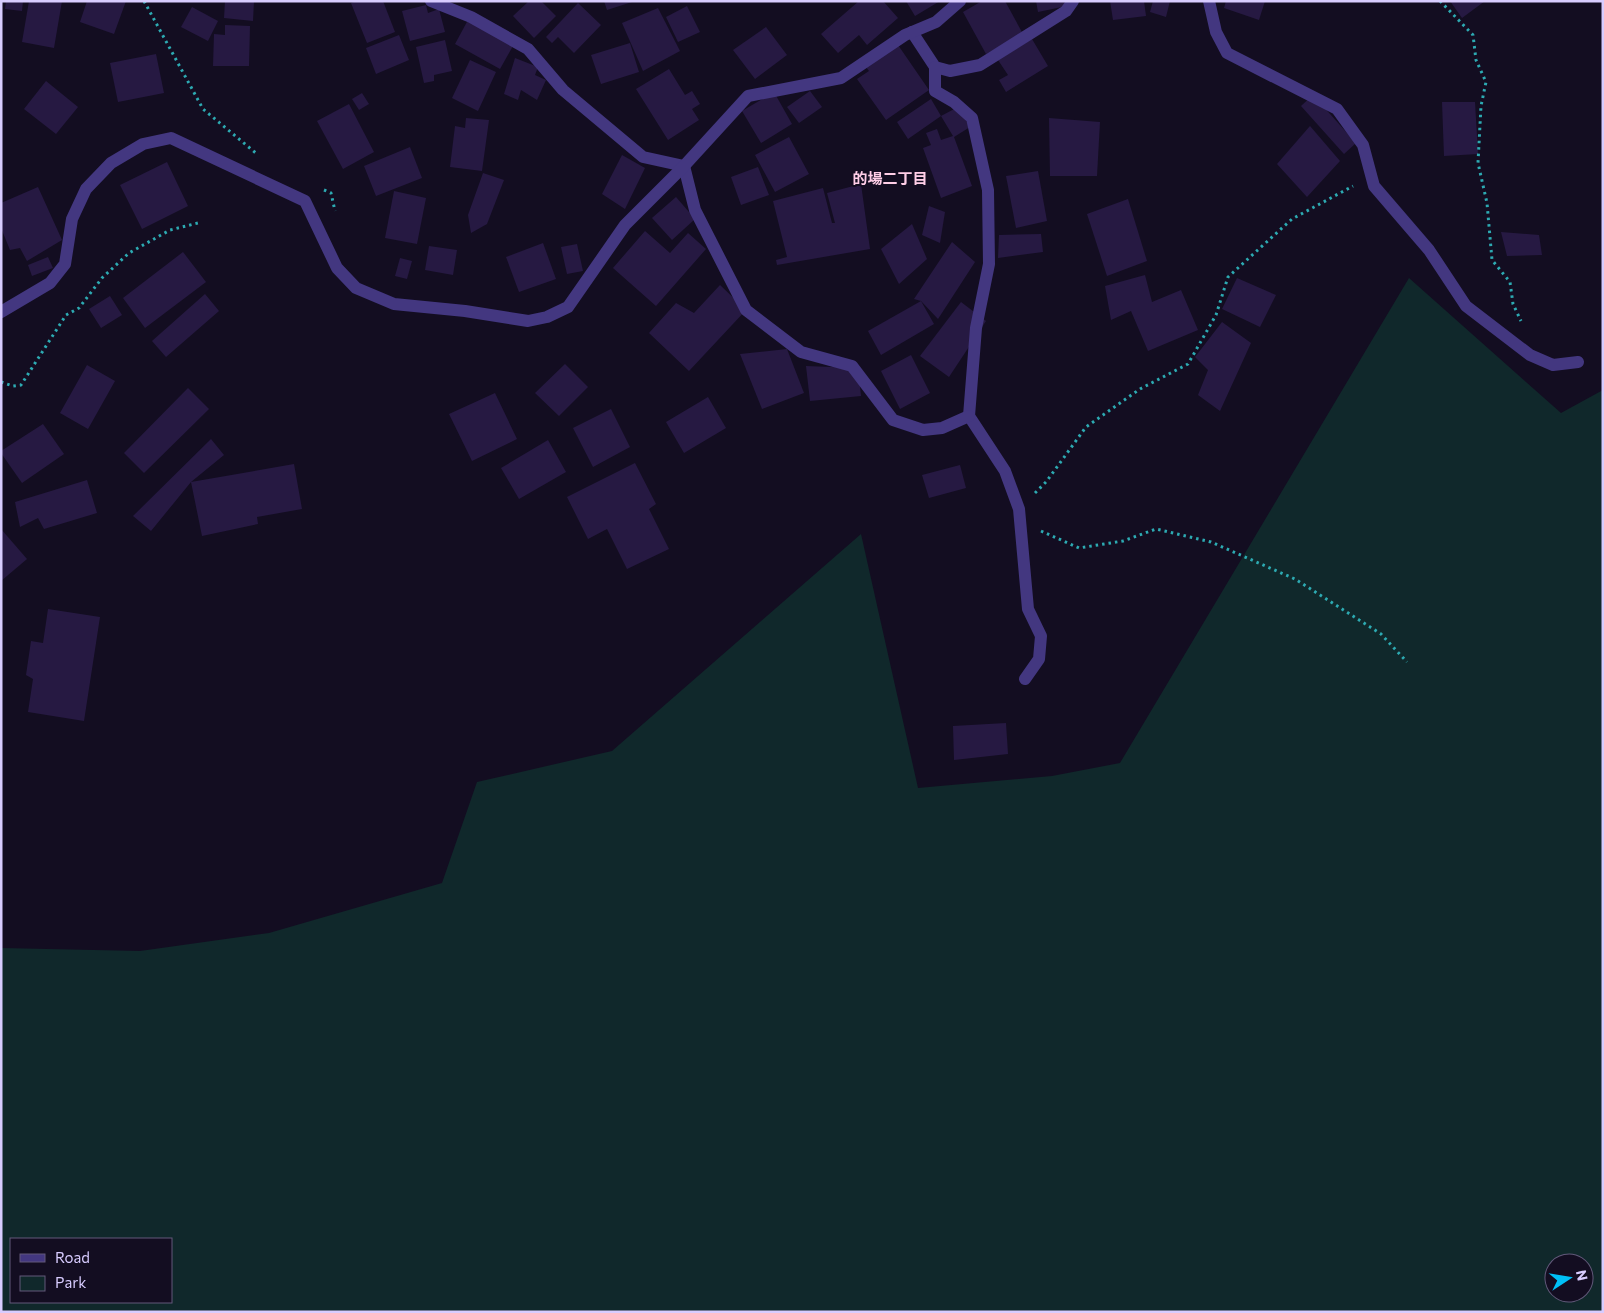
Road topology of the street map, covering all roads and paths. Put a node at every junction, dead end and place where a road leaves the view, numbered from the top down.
1 (144, 1) edge
2 (431, 1) edge
3 (960, 1) edge
4 (1072, 1) edge
5 (1209, 1) edge
6 (1440, 1) edge
7 (912, 32) junction
8 (935, 67) junction
9 (260, 156) dead end
10 (684, 166) junction
11 (1372, 178) junction
12 (323, 190) dead end
13 (337, 220) dead end
14 (198, 223) dead end
15 (1, 312) edge
16 (1530, 355) junction
17 (1578, 362) dead end
18 (1, 382) edge
19 (969, 416) junction
20 (1019, 510) junction
21 (1407, 662) dead end
22 (1025, 679) dead end

1 - 9 path
2 - 10 street
3 - 7 street
4 - 8 street
5 - 11 street
6 - 16 path
7 - 8 street
7 - 10 street
8 - 19 street
10 - 15 street
10 - 19 street
11 - 16 street
11 - 20 path
12 - 13 path
14 - 18 path
16 - 17 street
19 - 20 street
20 - 21 path
20 - 22 street

